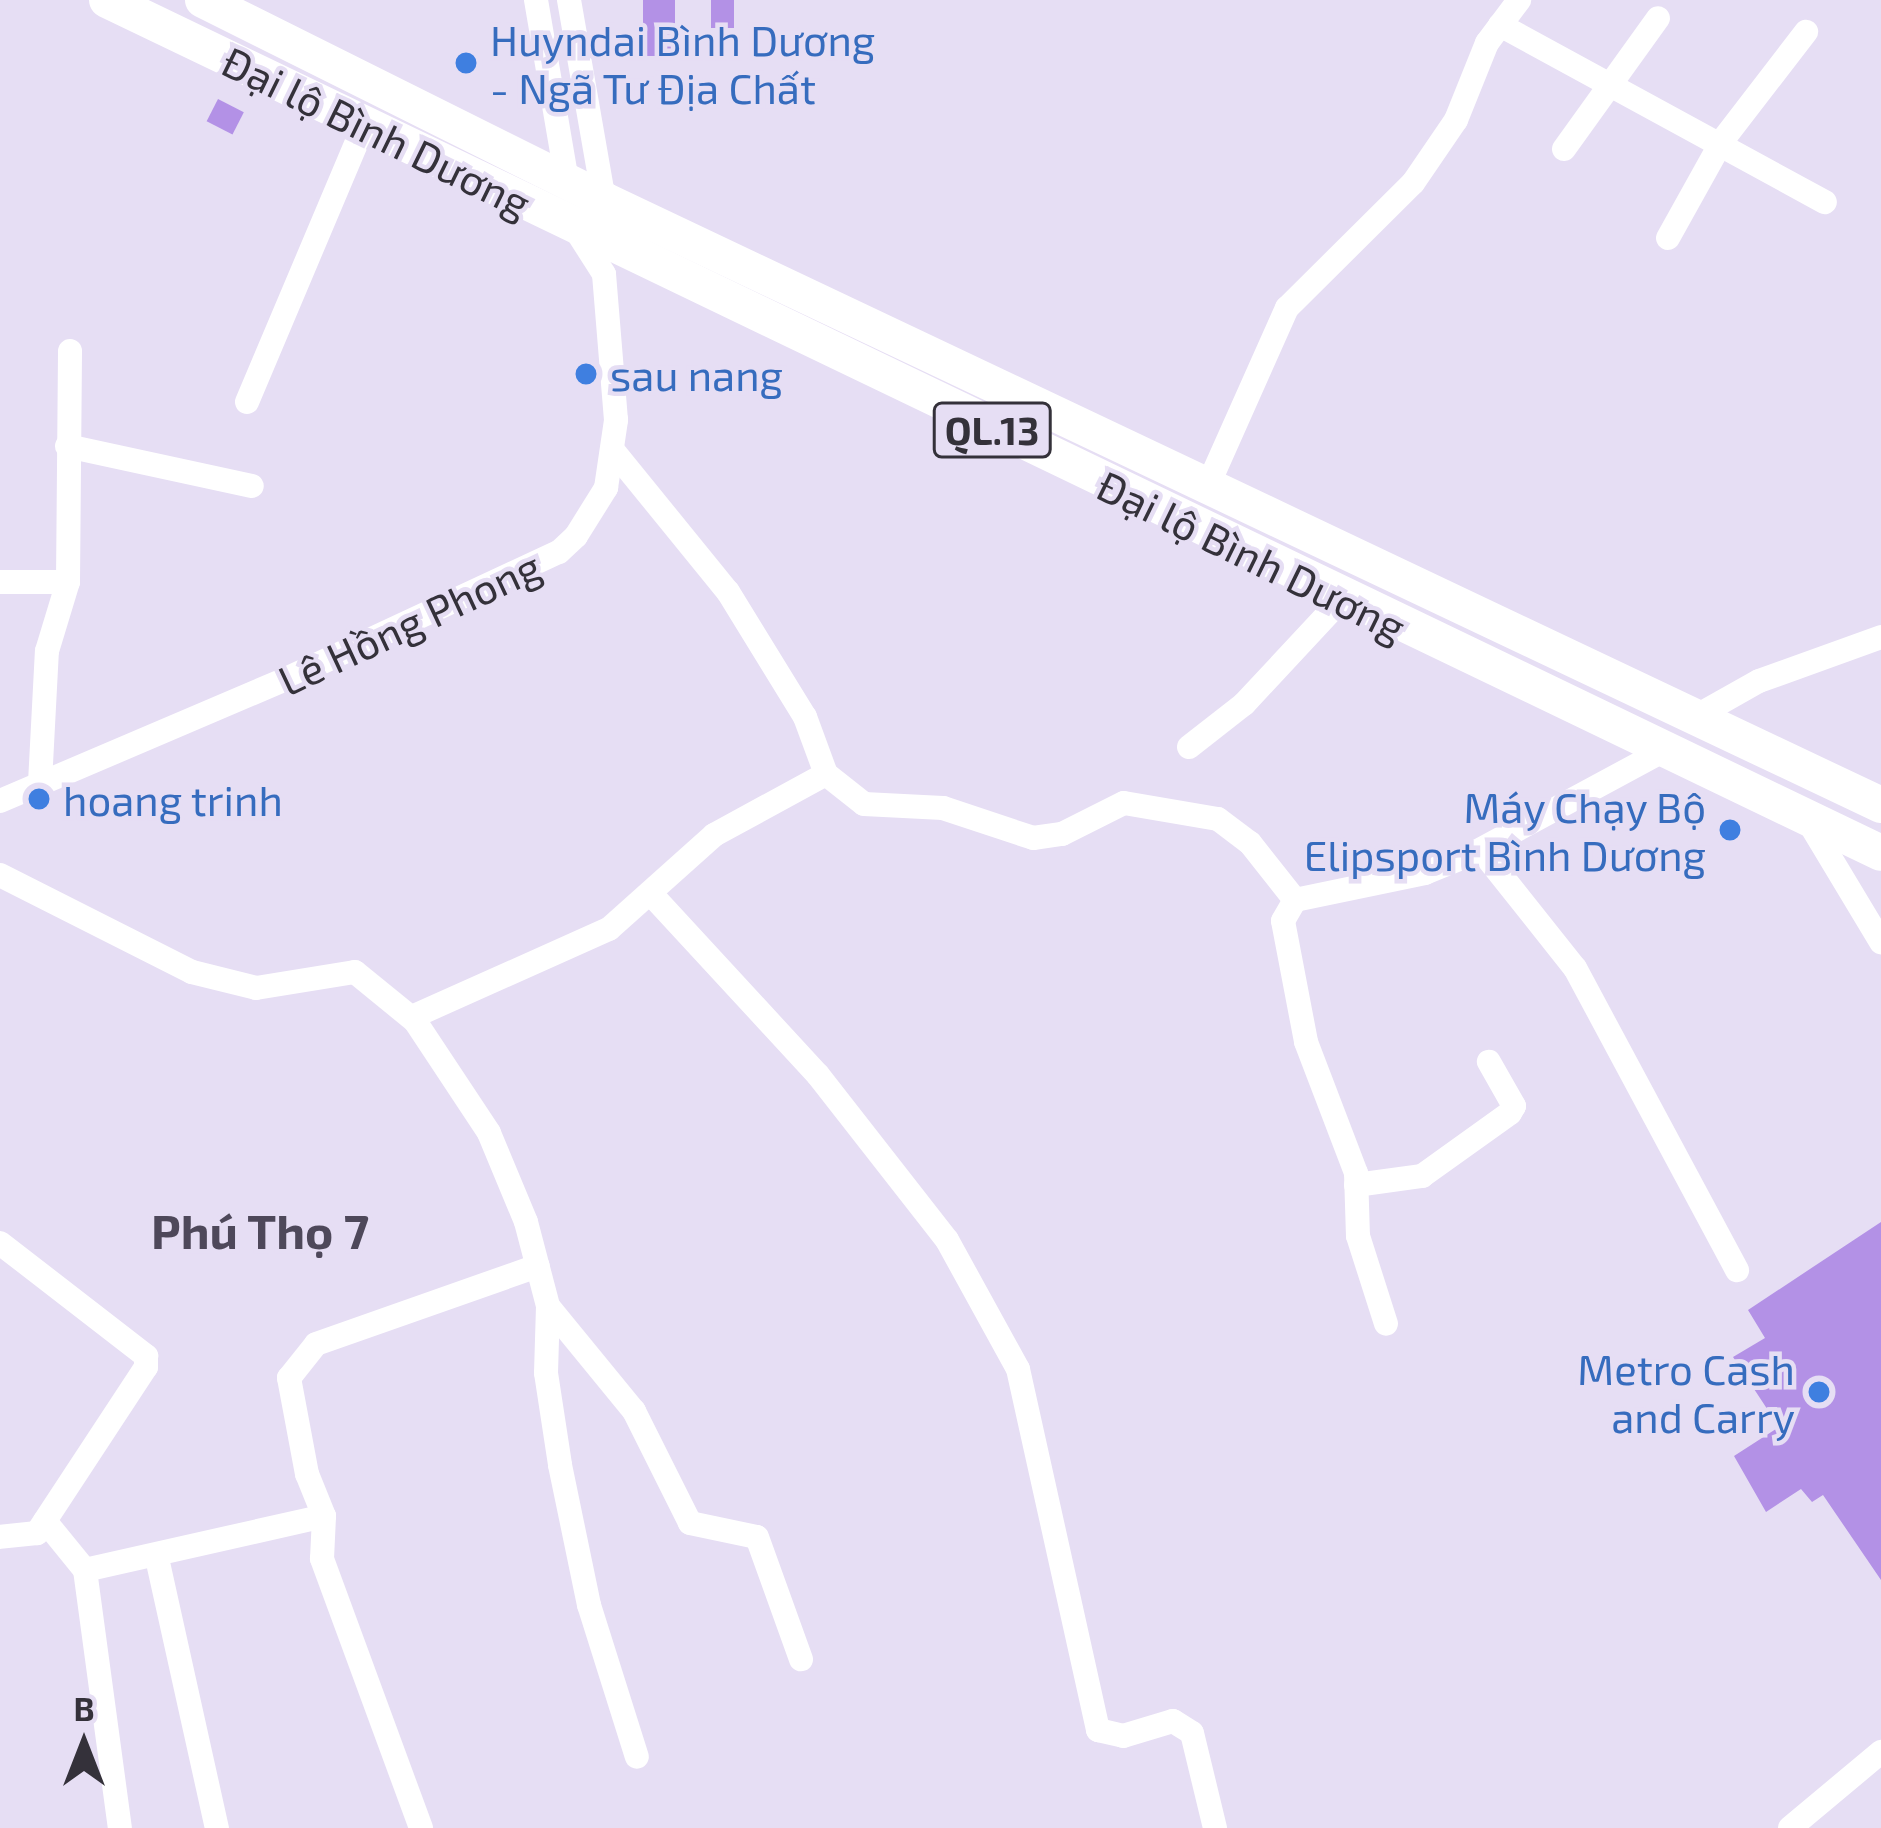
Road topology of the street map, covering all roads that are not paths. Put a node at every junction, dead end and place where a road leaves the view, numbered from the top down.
1 (107, 0) edge
2 (202, 0) edge
3 (536, 0) edge
4 (569, 0) edge
5 (1520, 0) edge
6 (1658, 18) dead end
7 (1500, 25) junction
8 (1806, 32) dead end
9 (1611, 83) junction
10 (364, 124) junction
11 (1722, 141) junction
12 (1564, 149) dead end
13 (567, 182) junction
14 (604, 200) junction
15 (1825, 202) dead end
16 (573, 225) junction
17 (1668, 238) dead end
18 (609, 261) junction
19 (70, 351) dead end
20 (247, 402) dead end
21 (68, 446) junction
22 (615, 453) junction
23 (1209, 483) junction
24 (252, 486) dead end
25 (0, 582) edge
26 (68, 582) junction
27 (1342, 598) junction
28 (1881, 637) edge
29 (1695, 717) junction
30 (1189, 747) dead end
31 (1661, 752) junction
32 (826, 774) junction
33 (40, 783) junction
34 (0, 801) edge
35 (1881, 805) edge
36 (1806, 817) junction
37 (1480, 850) junction
38 (1881, 853) edge
39 (0, 874) edge
40 (651, 894) junction
41 (1295, 899) junction
42 (1881, 942) edge
43 (412, 1017) junction
44 (1490, 1061) dead end
45 (1356, 1185) junction
46 (0, 1243) edge
47 (538, 1265) junction
48 (1737, 1270) dead end
49 (548, 1306) junction
50 (1386, 1324) dead end
51 (324, 1516) junction
52 (45, 1521) junction
53 (0, 1537) edge
54 (157, 1558) junction
55 (85, 1570) junction
56 (801, 1659) dead end
57 (1881, 1752) edge
58 (638, 1757) dead end
59 (120, 1828) edge
60 (217, 1828) edge
61 (421, 1828) edge
62 (1215, 1828) edge
63 (1790, 1828) edge

1 - 10 highway, Đại lộ Bình Dương / QL.13
2 - 13 highway, Đại lộ Bình Dương / QL.13
3 - 13 street
4 - 14 street
5 - 7 street
6 - 9 street
7 - 9 street
7 - 23 street
8 - 11 street
9 - 11 street
9 - 12 street
10 - 16 highway, Đại lộ Bình Dương / QL.13
10 - 20 street
11 - 15 street
11 - 17 street
13 - 14 highway, Đại lộ Bình Dương / QL.13
13 - 16 highway
14 - 18 highway
14 - 23 highway, Đại lộ Bình Dương / QL.13
16 - 18 highway, Đại lộ Bình Dương / QL.13
18 - 22 street, Lê Hồng Phong
18 - 27 highway, Đại lộ Bình Dương / QL.13
19 - 21 street
21 - 24 street
21 - 26 street
22 - 32 street
22 - 33 street, Lê Hồng Phong
23 - 29 highway, Đại lộ Bình Dương / QL.13
25 - 26 street
26 - 33 street
27 - 30 street
27 - 31 highway, Đại lộ Bình Dương / QL.13
28 - 29 street
29 - 35 highway, Đại lộ Bình Dương / QL.13
31 - 36 highway, Đại lộ Bình Dương / QL.13
31 - 37 street
32 - 40 street
32 - 41 street
33 - 34 street, Lê Hồng Phong
36 - 38 highway, Đại lộ Bình Dương / QL.13
36 - 42 street
37 - 41 street
37 - 48 street
39 - 43 street
40 - 43 street
40 - 62 street
41 - 45 street
43 - 47 street
44 - 45 street
45 - 50 street
46 - 52 street
47 - 49 street
47 - 51 street
49 - 56 street
49 - 58 street
51 - 54 street
51 - 61 street
52 - 53 street
52 - 55 street
54 - 55 street
54 - 60 street
55 - 59 street
57 - 63 street

